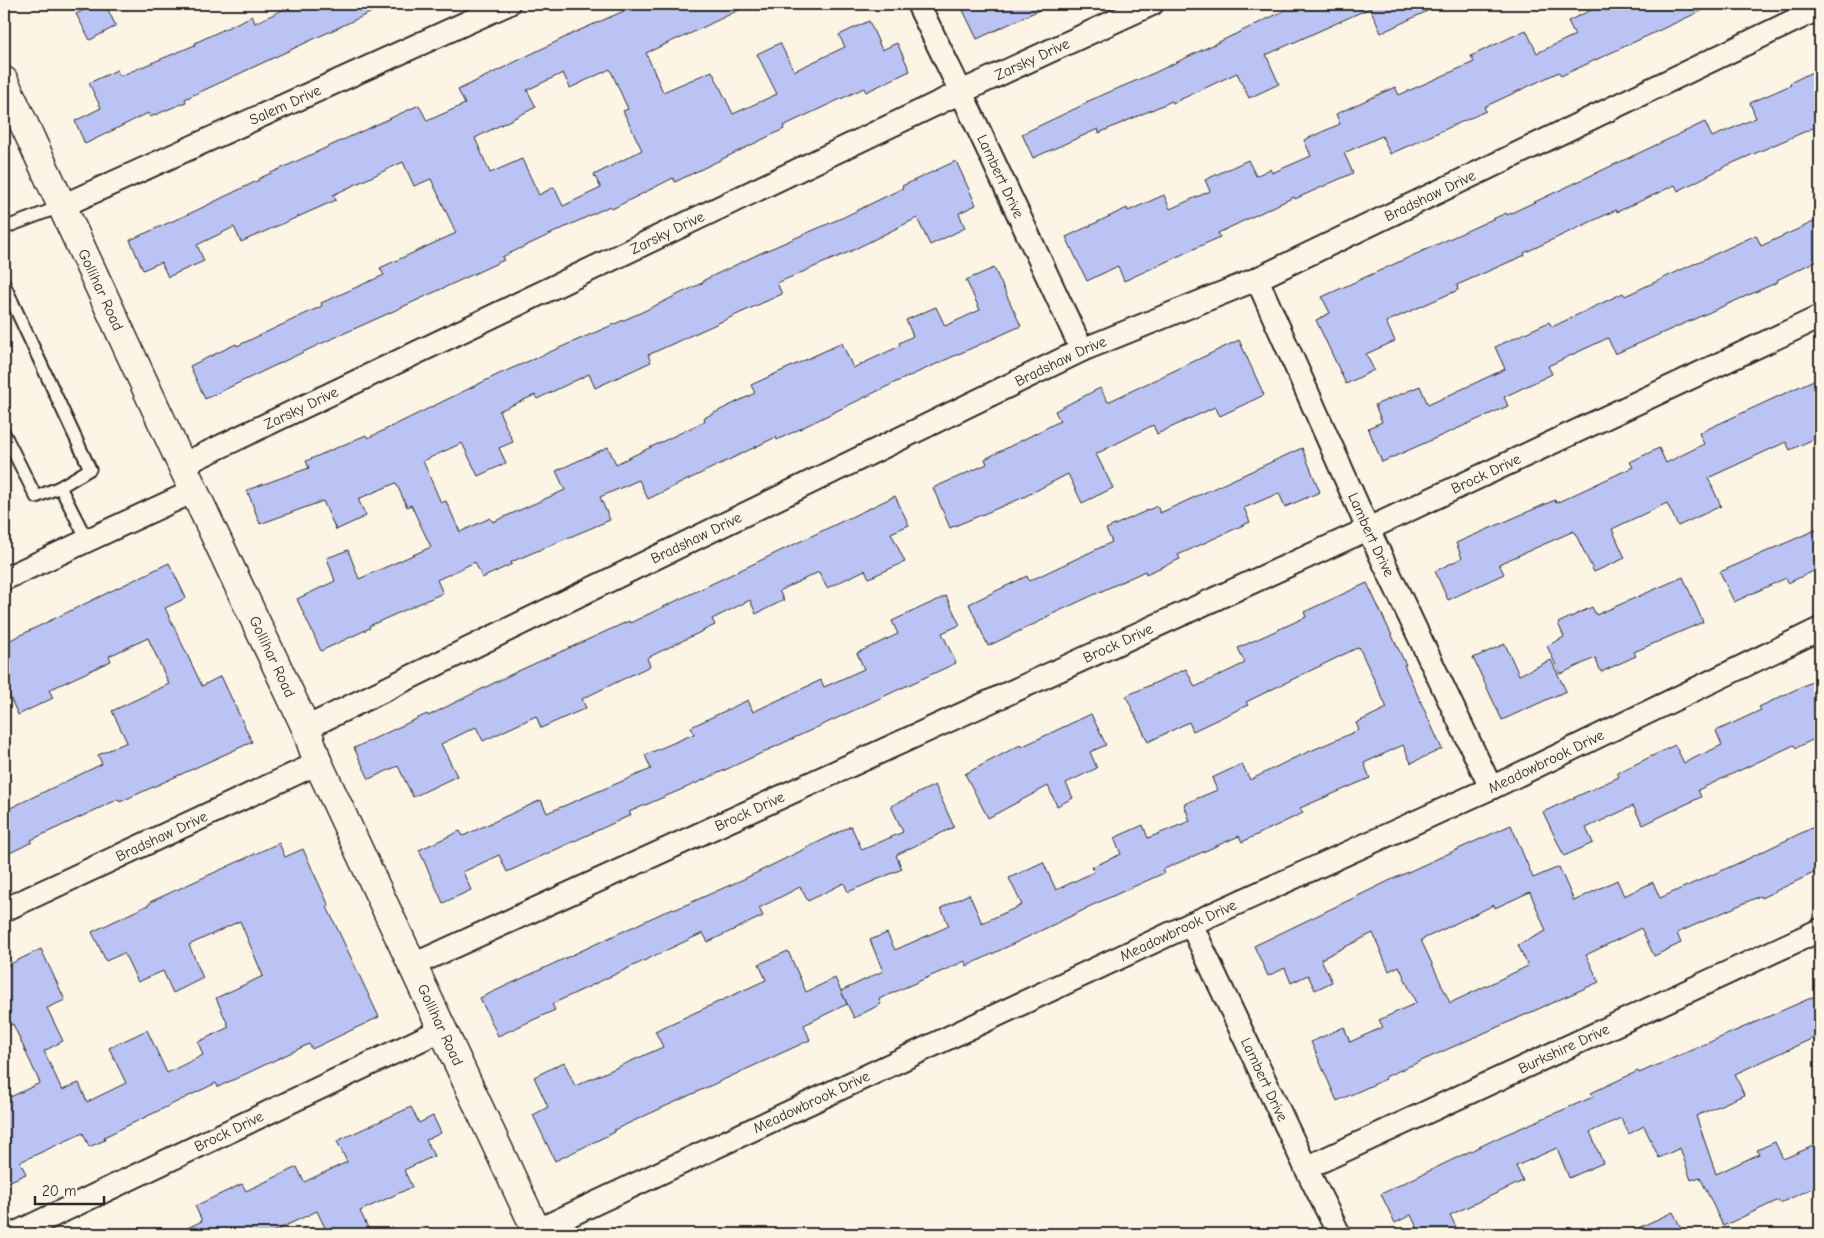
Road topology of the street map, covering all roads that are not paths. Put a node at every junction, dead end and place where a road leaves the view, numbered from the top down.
1 (508, 4) edge
2 (918, 4) edge
3 (1152, 4) edge
4 (1820, 8) edge
5 (4, 81) edge
6 (961, 92) junction
7 (62, 206) junction
8 (4, 228) edge
9 (1257, 279) junction
10 (4, 284) edge
11 (1820, 317) edge
12 (1082, 350) junction
13 (4, 433) edge
14 (182, 465) junction
15 (60, 487) junction
16 (194, 490) junction
17 (1368, 529) junction
18 (87, 540) junction
19 (4, 579) edge
20 (1820, 629) edge
21 (306, 728) junction
22 (318, 763) junction
23 (1492, 788) junction
24 (4, 910) edge
25 (1191, 924) junction
26 (1820, 930) edge
27 (413, 965) junction
28 (443, 1029) junction
29 (1306, 1168) junction
30 (537, 1233) edge
31 (14, 1234) edge
32 (1339, 1234) edge

1 - 7 street, Salem Drive
2 - 6 street, Lambert Drive
3 - 6 street, Zarsky Drive
4 - 9 street, Bradshaw Drive
5 - 7 street, Gollihar Road
6 - 12 street, Lambert Drive
6 - 14 street, Zarsky Drive
7 - 8 lane
7 - 14 street, Gollihar Road
9 - 12 street, Bradshaw Drive
9 - 17 street, Lambert Drive
10 - 15 lane
11 - 17 street, Brock Drive
12 - 21 street, Bradshaw Drive
13 - 15 lane
14 - 16 street, Gollihar Road
15 - 18 lane
16 - 18 street
16 - 21 street, Gollihar Road
17 - 23 street, Lambert Drive
17 - 27 street, Brock Drive
18 - 19 street
20 - 23 street, Meadowbrook Drive
21 - 22 street, Gollihar Road
22 - 24 street, Bradshaw Drive
22 - 27 street, Gollihar Road
23 - 25 street, Meadowbrook Drive
25 - 29 street, Lambert Drive
25 - 30 street, Meadowbrook Drive
26 - 29 street, Burkshire Drive
27 - 28 street, Gollihar Road
28 - 30 street, Gollihar Road
28 - 31 street, Brock Drive
29 - 32 street, Lambert Drive

